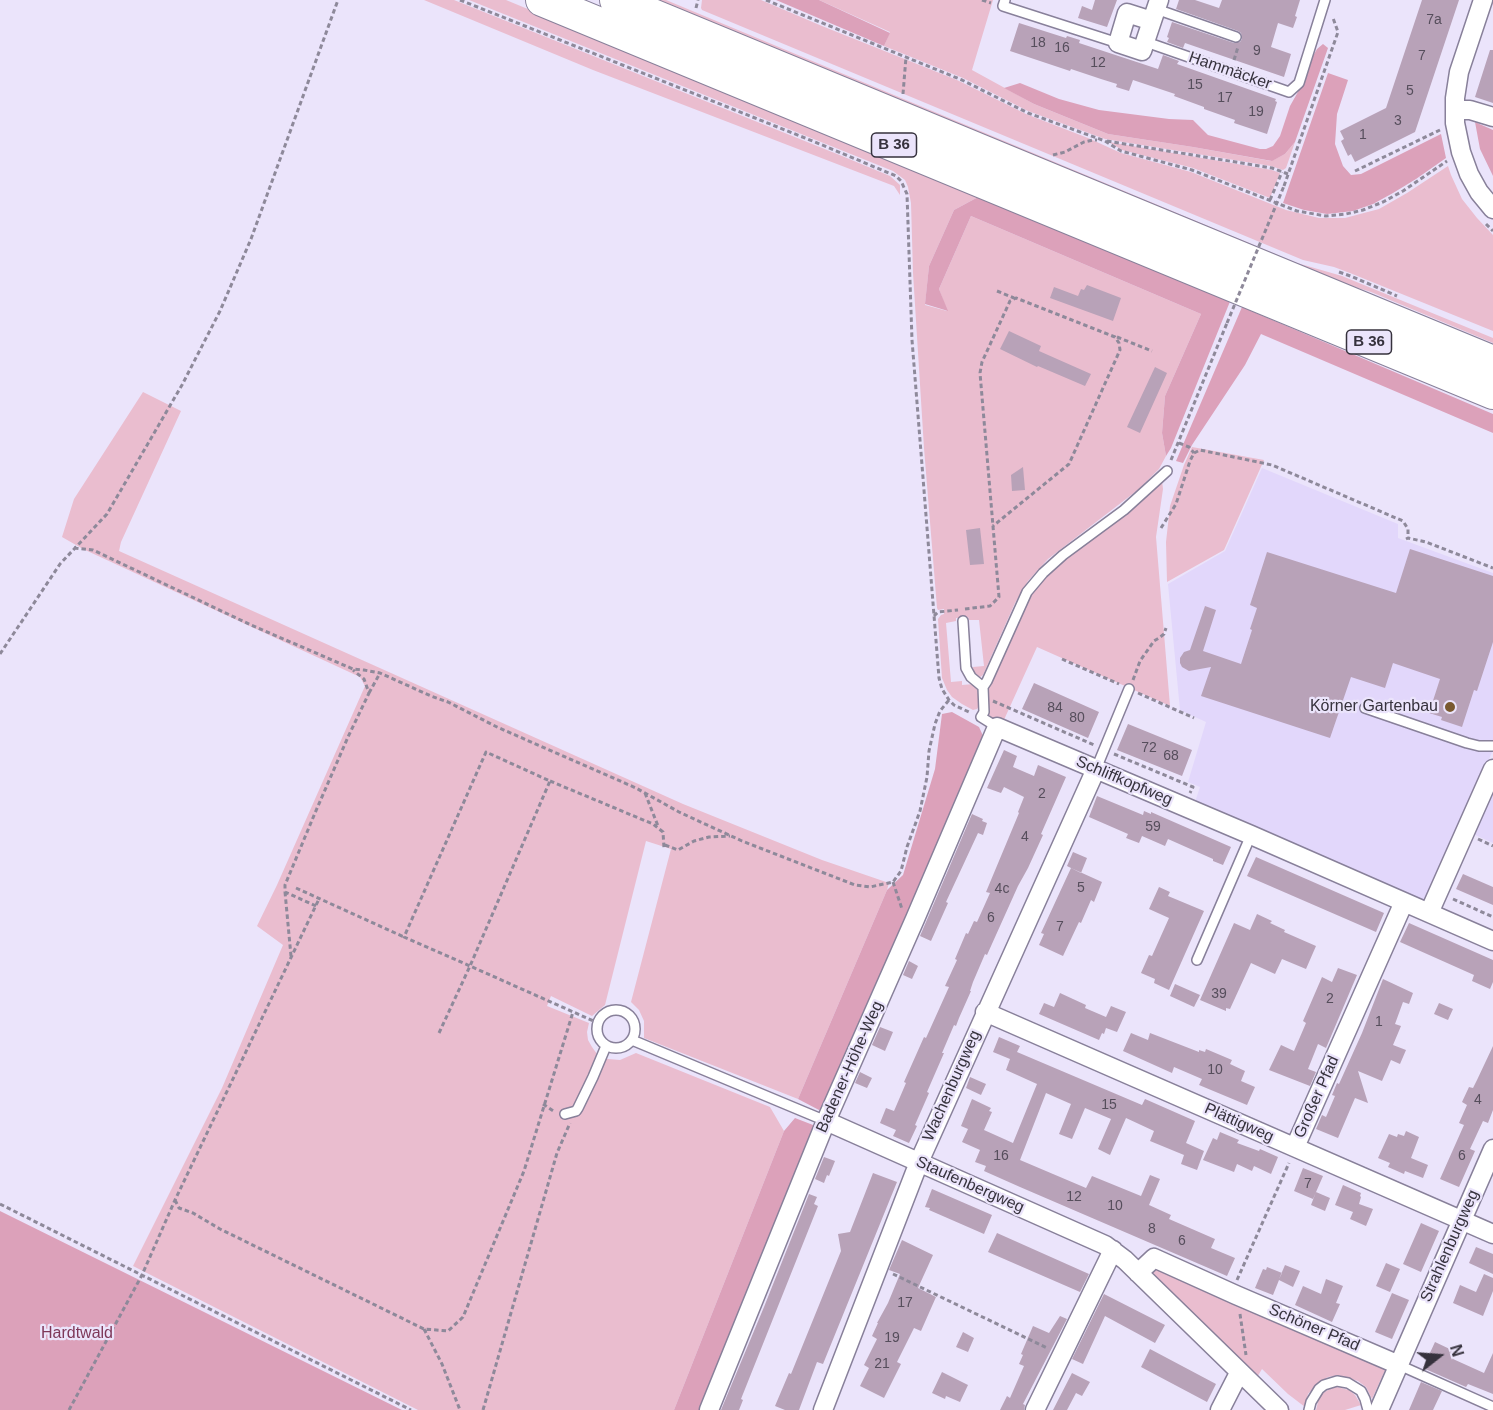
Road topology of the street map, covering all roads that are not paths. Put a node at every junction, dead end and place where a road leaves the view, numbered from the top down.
1 (542, 0) edge
2 (616, 0) edge
3 (1005, 0) edge
4 (1483, 0) edge
5 (1326, 1) edge
6 (1156, 10) edge
7 (1236, 37) road end
8 (1146, 42) junction
9 (1118, 43) junction
10 (1455, 116) junction
11 (1493, 117) edge
12 (1493, 209) edge
13 (1490, 359) edge
14 (1493, 393) edge
15 (1167, 471) dead end
16 (963, 621) dead end
17 (982, 687) junction
18 (1129, 689) road end
19 (1365, 708) dead end
20 (989, 722) junction
21 (1493, 746) edge
22 (1096, 769) junction
23 (1493, 769) edge
24 (1251, 835) junction
25 (1404, 902) junction
26 (1429, 913) junction
27 (1493, 941) edge
28 (1197, 960) dead end
29 (985, 1012) junction
30 (632, 1040) junction
31 (606, 1046) junction
32 (566, 1114) dead end
33 (826, 1121) junction
34 (1295, 1147) junction
35 (1493, 1149) edge
36 (918, 1162) junction
37 (1461, 1220) junction
38 (1493, 1234) edge
39 (1113, 1250) junction
40 (1138, 1273) junction
41 (1399, 1365) junction
42 (1239, 1373) junction
43 (1493, 1407) edge
44 (709, 1410) edge
45 (823, 1410) edge
46 (1035, 1410) edge
47 (1220, 1410) edge
48 (1279, 1410) edge
49 (1309, 1410) edge
50 (1368, 1410) edge
51 (1379, 1410) edge

1 - 14 highway, B 36
2 - 13 highway, B 36
3 - 9 lane, Hammäcker
4 - 10 street
5 - 8 lane, Hammäcker
6 - 7 lane
6 - 8 street
6 - 9 street
8 - 9 street, Hammäcker
10 - 11 street
10 - 12 street
15 - 17 lane
16 - 17 lane
17 - 20 lane
18 - 22 lane
19 - 21 lane
20 - 22 street, Schliffkopfweg
20 - 33 street, Badener-Höhe-Weg
22 - 24 street, Schliffkopfweg
22 - 29 street, Wachenburgweg
23 - 26 street
24 - 25 street, Schliffkopfweg
24 - 28 lane
25 - 26 street, Schliffkopfweg
25 - 34 street, Großer Pfad
26 - 27 street, Schliffkopfweg
29 - 34 street, Plättigweg
29 - 36 street, Wachenburgweg
30 - 31 lane
30 - 31 lane
30 - 33 lane
31 - 32 lane
33 - 36 street, Staufenbergweg
33 - 44 street, Badener-Höhe-Weg
34 - 37 street, Plättigweg
35 - 37 street, Strahlenburgweg
36 - 39 street, Staufenbergweg
36 - 45 street, Wachenburgweg
37 - 38 street, Plättigweg
37 - 41 street, Strahlenburgweg
39 - 40 street, Staufenbergweg
39 - 46 street
40 - 41 street, Schöner Pfad
40 - 42 street, Staufenbergweg
41 - 43 lane, Schöner Pfad
41 - 51 street, Strahlenburgweg
42 - 47 street
42 - 48 street, Staufenbergweg
49 - 50 lane

